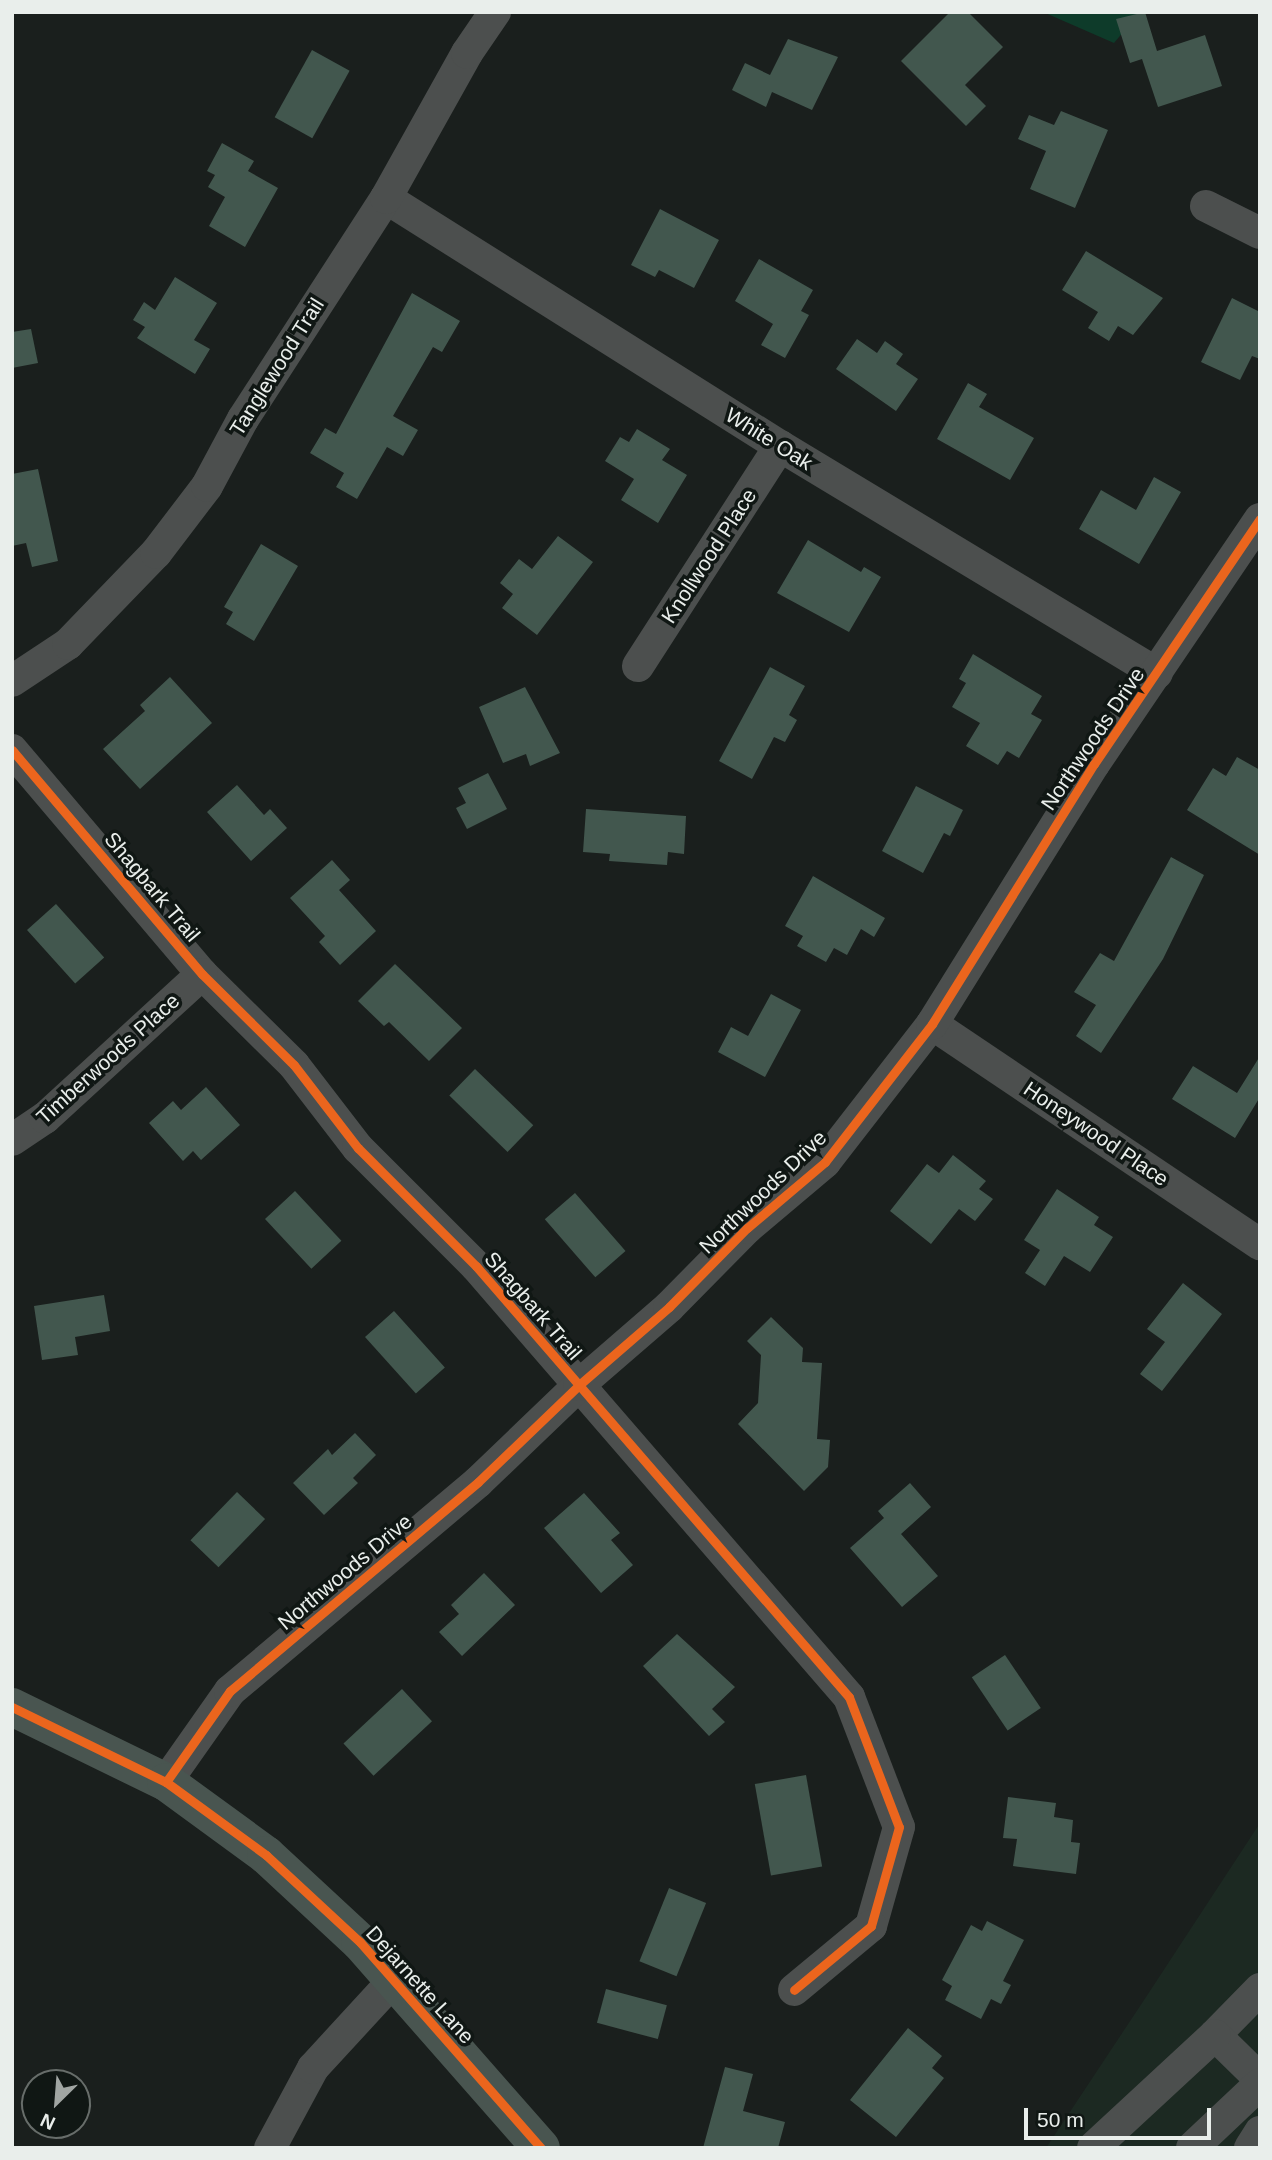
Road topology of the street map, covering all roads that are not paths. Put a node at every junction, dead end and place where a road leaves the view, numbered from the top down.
1 (495, 12) edge
2 (386, 198) junction
3 (1206, 206) dead end
4 (1260, 233) edge
5 (780, 446) junction
6 (1260, 519) edge
7 (638, 666) dead end
8 (1157, 673) junction
9 (12, 681) edge
10 (12, 750) edge
11 (202, 974) junction
12 (933, 1024) junction
13 (12, 1140) edge
14 (1260, 1244) edge
15 (579, 1385) junction
16 (12, 1707) edge
17 (166, 1782) junction
18 (393, 1981) junction
19 (1260, 1989) edge
20 (793, 1990) dead end
21 (1215, 2035) junction
22 (1259, 2081) edge
23 (1260, 2132) edge
24 (270, 2148) edge
25 (541, 2148) edge
26 (1093, 2148) edge
27 (1192, 2148) edge
28 (1250, 2148) edge

1 - 2 street, Tanglewood Trail
2 - 5 street, White Oak
2 - 9 street, Tanglewood Trail
3 - 4 street
5 - 7 street, Knollwood Place
5 - 8 street, White Oak
6 - 8 street, Northwoods Drive
8 - 12 street, Northwoods Drive
10 - 11 street, Shagbark Trail
11 - 13 street, Timberwoods Place
11 - 15 street, Shagbark Trail
12 - 14 street, Honeywood Place
12 - 15 street, Northwoods Drive
15 - 17 street, Northwoods Drive
15 - 20 street, Shagbark Trail
16 - 17 main road, Dejarnette Lane
17 - 18 main road, Dejarnette Lane
18 - 24 street
18 - 25 main road, Dejarnette Lane
19 - 21 street
21 - 22 street
21 - 26 street
22 - 27 street
23 - 28 street

